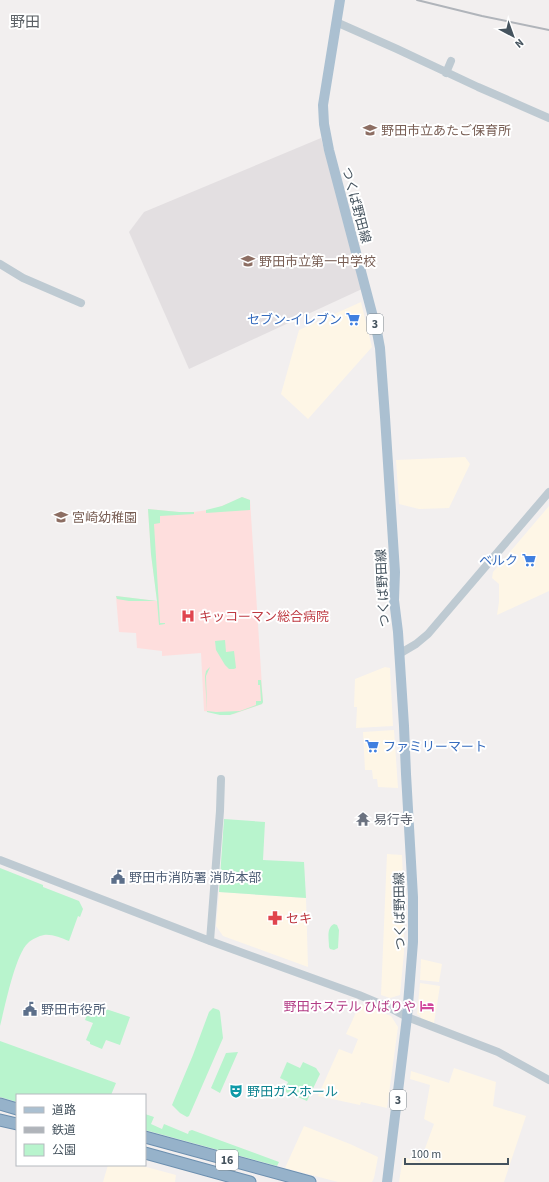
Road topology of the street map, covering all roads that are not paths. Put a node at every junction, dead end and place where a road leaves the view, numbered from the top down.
1 (340, 0) edge
2 (336, 22) junction
3 (451, 61) dead end
4 (446, 73) junction
5 (549, 118) edge
6 (0, 264) edge
7 (81, 303) dead end
8 (549, 492) edge
9 (399, 654) junction
10 (221, 779) dead end
11 (0, 860) edge
12 (210, 941) junction
13 (407, 1017) junction
14 (549, 1080) edge
15 (0, 1104) edge
16 (16, 1109) edge
17 (0, 1114) edge
18 (16, 1118) edge
19 (0, 1120) edge
20 (16, 1124) edge
21 (146, 1137) edge
22 (146, 1144) edge
23 (146, 1154) edge
24 (146, 1160) edge
25 (226, 1182) edge
26 (250, 1182) edge
27 (286, 1182) edge
28 (310, 1182) edge
29 (387, 1182) edge

1 - 2 main road, つくば野田線 / 3
2 - 4 street
2 - 9 main road, つくば野田線 / 3
3 - 4 street
4 - 5 street
6 - 7 street
8 - 9 street
9 - 13 main road, つくば野田線 / 3
10 - 12 street
11 - 12 street
12 - 13 street
13 - 14 street
13 - 29 main road, つくば野田線 / 3
15 - 16 highway
17 - 18 highway
19 - 20 highway
21 - 28 highway, 16
22 - 27 highway, 16
23 - 26 highway, 16
24 - 25 highway, 16

